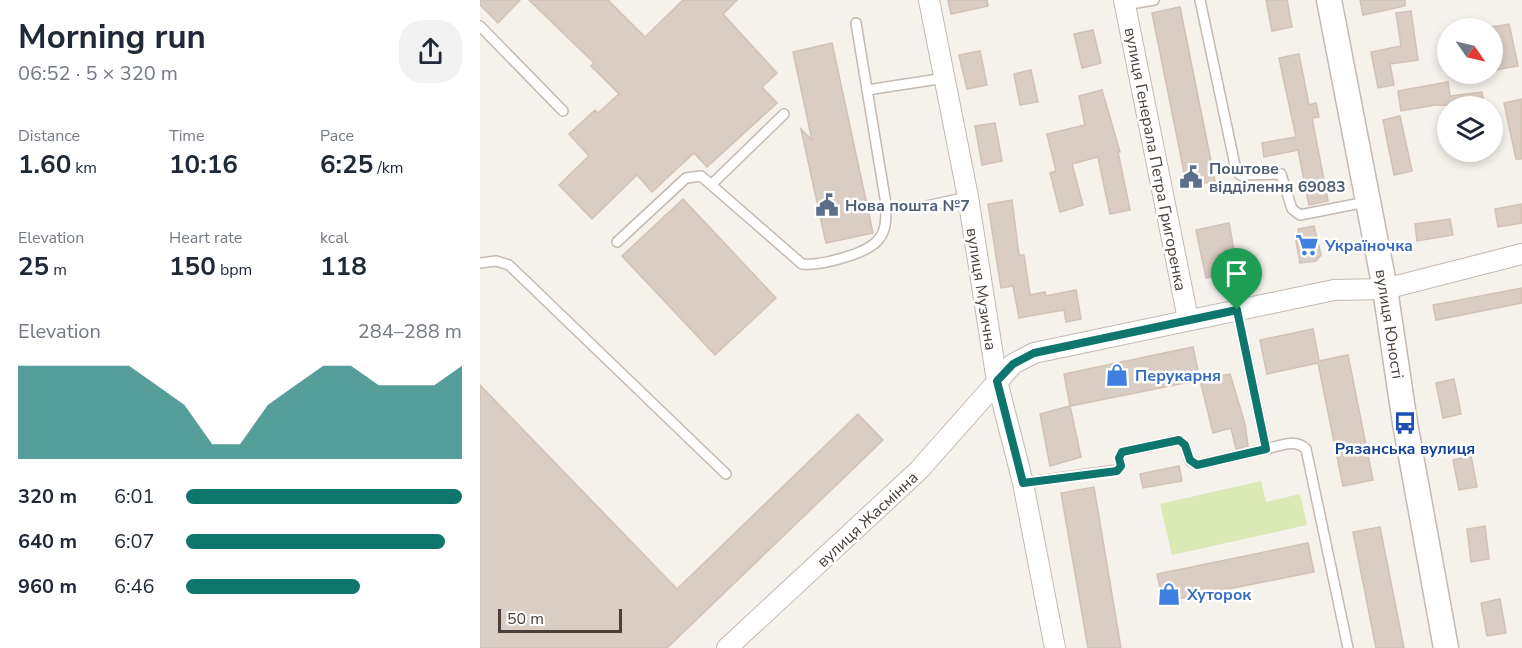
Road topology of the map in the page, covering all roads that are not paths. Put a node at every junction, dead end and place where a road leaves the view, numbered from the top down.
1 (929, 0) edge
2 (1154, 0) edge
3 (1200, 0) edge
4 (1329, 0) edge
5 (1125, 3) edge
6 (856, 23) dead end
7 (480, 26) edge
8 (945, 78) junction
9 (867, 90) junction
10 (562, 111) dead end
11 (784, 114) dead end
12 (713, 183) junction
13 (968, 197) junction
14 (1369, 202) junction
15 (926, 206) dead end
16 (616, 242) dead end
17 (1522, 254) edge
18 (480, 263) edge
19 (1385, 289) junction
20 (1237, 310) junction
21 (1188, 319) junction
22 (997, 381) junction
23 (1266, 449) junction
24 (726, 474) dead end
25 (1023, 483) junction
26 (728, 648) edge
27 (1055, 648) edge
28 (1348, 648) edge
29 (1446, 648) edge

1 - 8 street, вулиця Музична
2 - 5 lane
3 - 14 lane
4 - 14 street, вулиця Юності
5 - 21 street, вулиця Генерала Петра Григоренка
6 - 9 lane
7 - 10 lane
8 - 9 lane
8 - 13 street, вулиця Музична
9 - 12 lane
11 - 12 lane
12 - 16 lane
13 - 15 lane
13 - 22 street, вулиця Музична
14 - 19 street, вулиця Юності
17 - 19 street, вулиця Жасмінна
18 - 24 lane
19 - 20 street, вулиця Жасмінна
19 - 29 street, вулиця Юності
20 - 21 street, вулиця Жасмінна
20 - 23 lane
21 - 22 street, вулиця Жасмінна
22 - 25 street, вулиця Музична
22 - 26 street, вулиця Жасмінна
23 - 25 lane
23 - 28 lane
25 - 27 street, вулиця Музична

